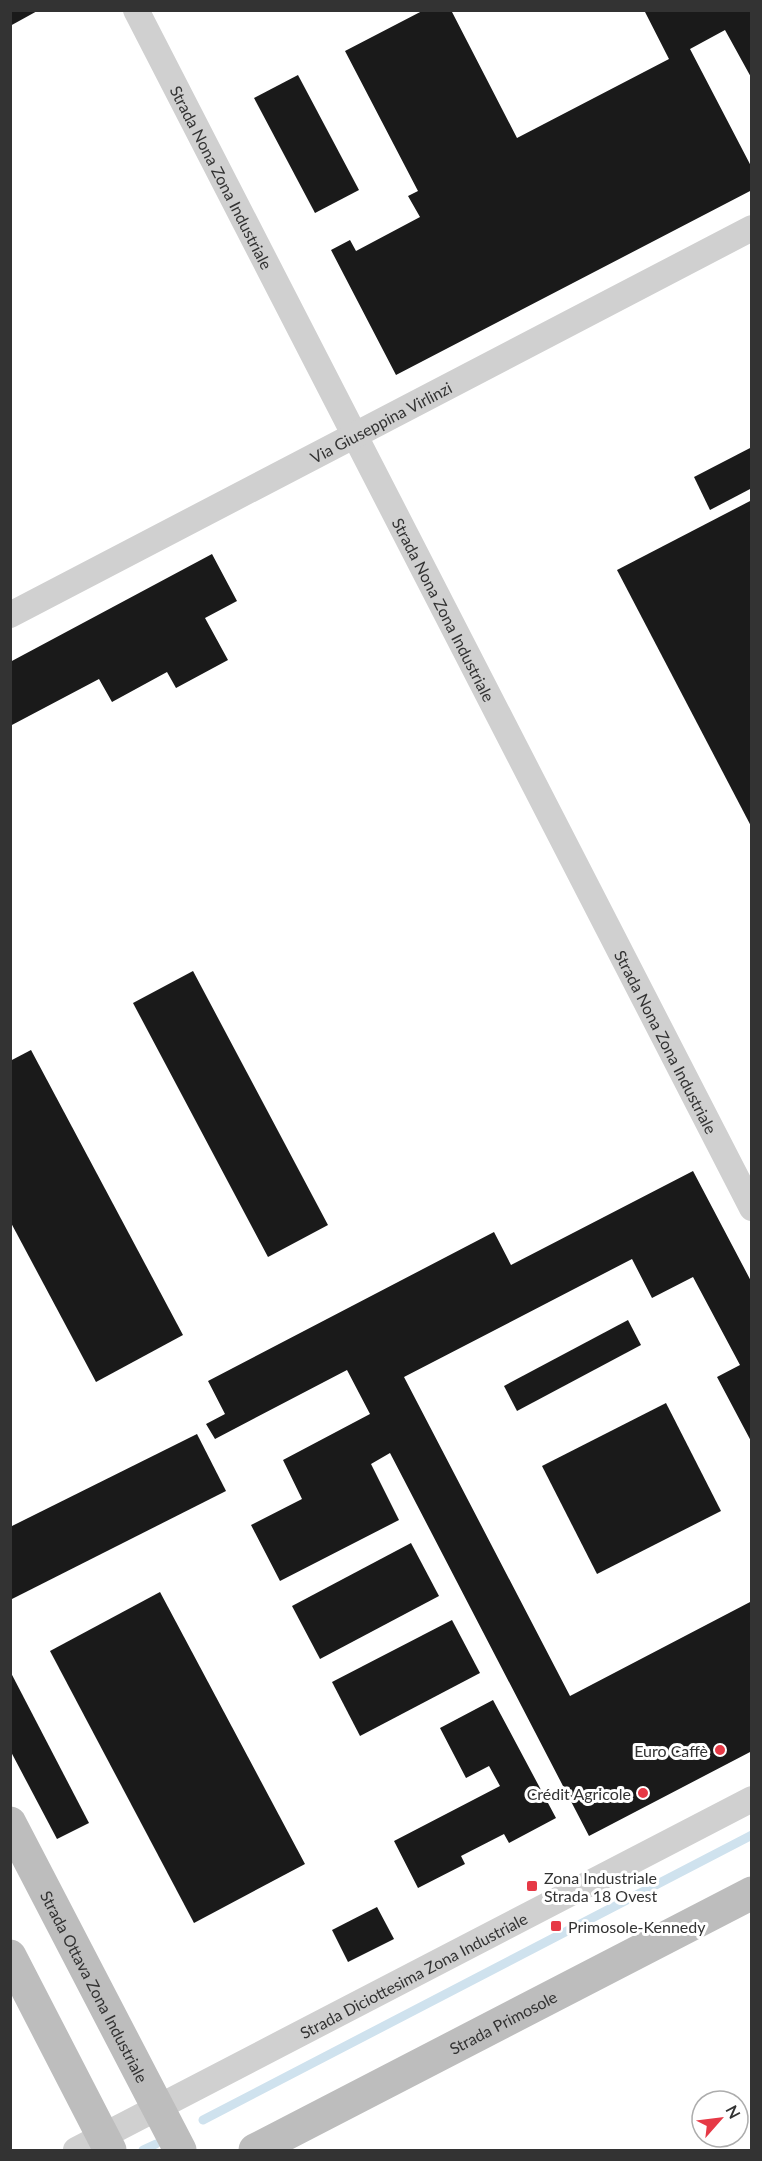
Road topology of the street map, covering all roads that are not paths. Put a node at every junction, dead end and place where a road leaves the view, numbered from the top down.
1 (136, 10) edge
2 (752, 228) edge
3 (354, 434) junction
4 (10, 615) edge
5 (752, 1208) edge
6 (752, 1800) edge
7 (10, 1822) edge
8 (752, 1893) edge
9 (10, 1956) edge
10 (158, 2108) junction
11 (295, 2138) edge
12 (96, 2146) edge
13 (180, 2151) edge
14 (255, 2151) edge

1 - 3 street, Strada Nona Zona Industriale
2 - 3 street, Via Giuseppina Virlinzi
3 - 4 street, Via Giuseppina Virlinzi
3 - 5 street, Strada Nona Zona Industriale
6 - 10 street, Strada Diciottesima Zona Industriale
7 - 10 main road, Strada Ottava Zona Industriale
8 - 11 main road, Strada Primosole
9 - 12 main road
10 - 12 street, Strada Diciottesima Zona Industriale
10 - 13 main road, Strada Ottava Zona Industriale
11 - 14 main road, Strada Primosole

